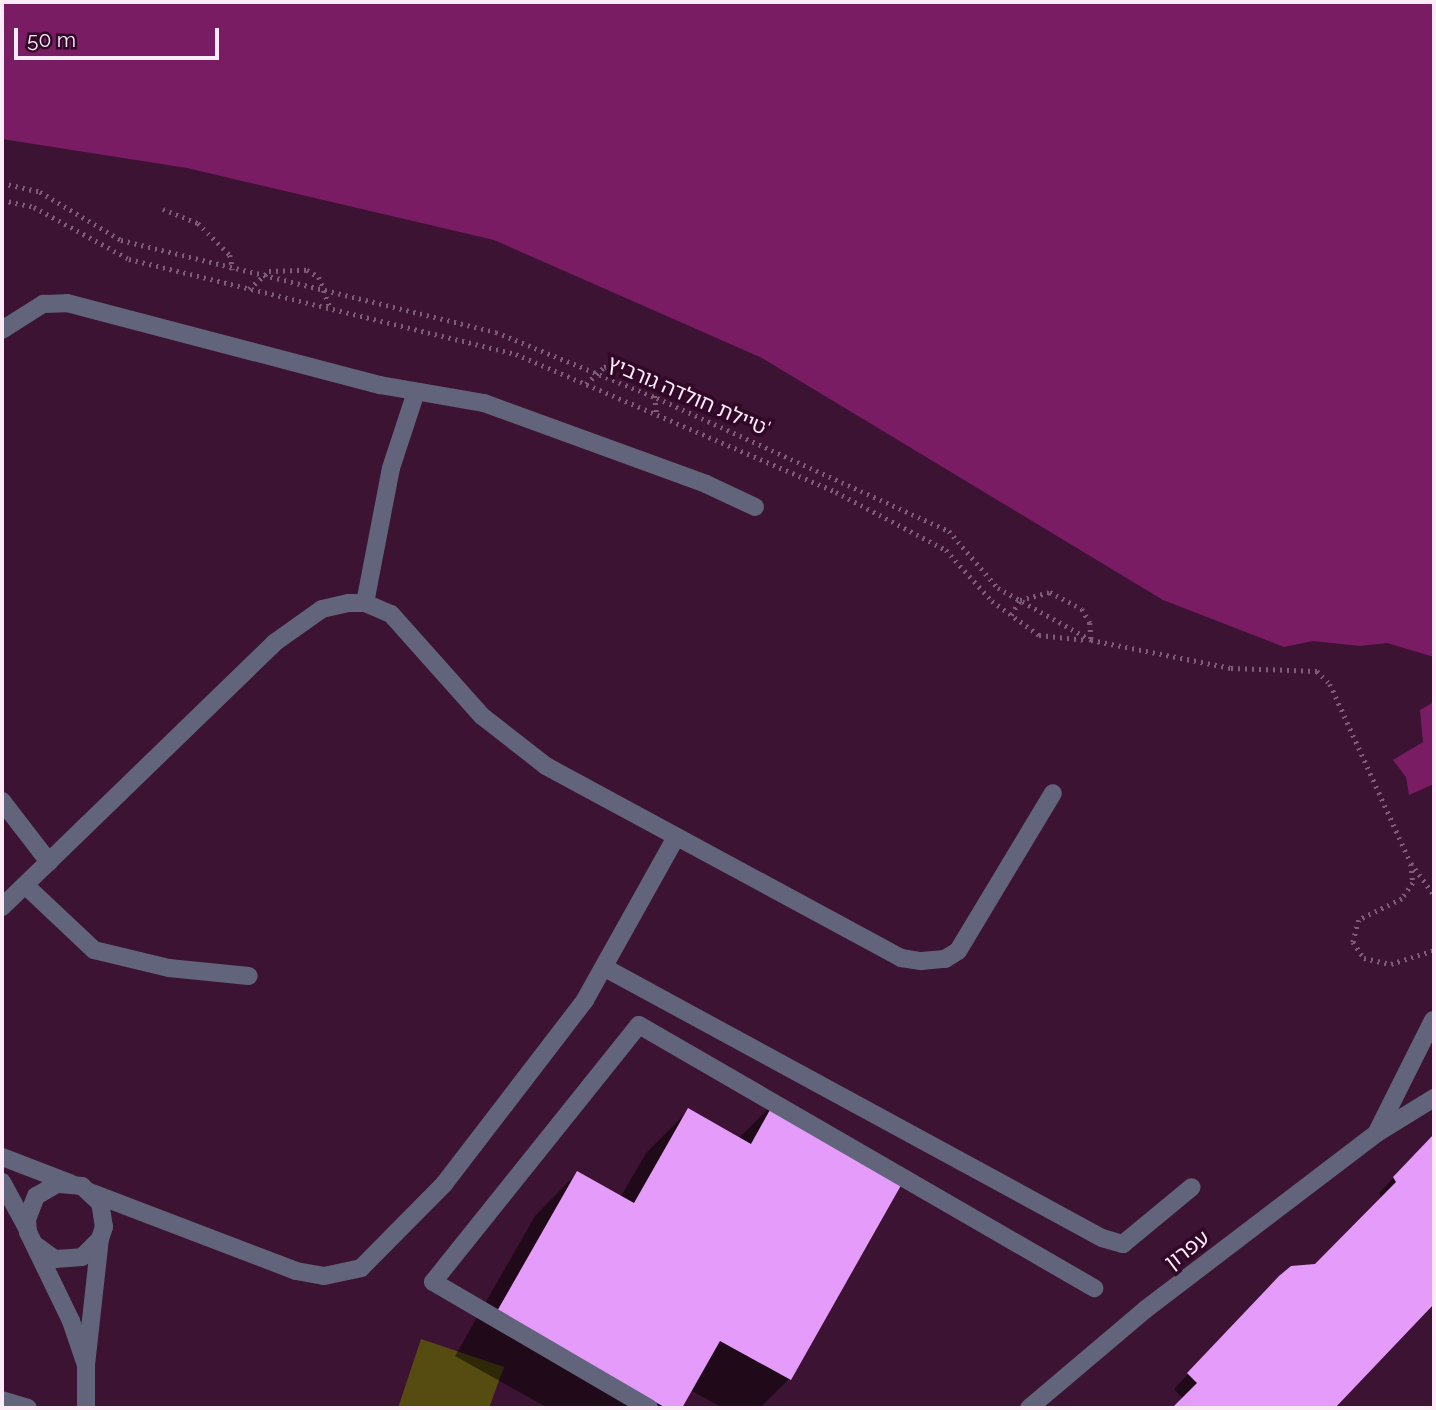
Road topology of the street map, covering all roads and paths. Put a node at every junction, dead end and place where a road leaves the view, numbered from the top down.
1 (2, 183) edge
2 (2, 200) edge
3 (163, 209) dead end
4 (233, 270) junction
5 (259, 276) junction
6 (249, 289) junction
7 (327, 292) junction
8 (330, 308) junction
9 (2, 330) edge
10 (594, 372) junction
11 (586, 384) junction
12 (416, 392) junction
13 (657, 398) junction
14 (657, 415) junction
15 (755, 507) dead end
16 (1020, 600) junction
17 (365, 603) junction
18 (1011, 615) junction
19 (1091, 640) junction
20 (1053, 793) dead end
21 (2, 801) edge
22 (676, 837) junction
23 (49, 862) junction
24 (1411, 863) junction
25 (25, 885) junction
26 (1434, 895) edge
27 (2, 907) edge
28 (1434, 950) edge
29 (607, 969) junction
30 (248, 976) dead end
31 (1434, 1019) edge
32 (1434, 1052) edge
33 (1434, 1098) edge
34 (1377, 1133) junction
35 (2, 1157) edge
36 (2, 1182) edge
37 (70, 1183) junction
38 (1192, 1187) dead end
39 (92, 1193) junction
40 (172, 1220) junction
41 (102, 1233) junction
42 (31, 1238) junction
43 (1094, 1288) dead end
44 (86, 1365) junction
45 (2, 1400) edge
46 (28, 1408) edge
47 (86, 1408) edge
48 (649, 1408) edge
49 (1029, 1408) edge

1 - 4 path, טיילת חולדה גורביץ'
2 - 6 path
3 - 4 path
4 - 5 path, טיילת חולדה גורביץ'
5 - 6 path
5 - 7 path, טיילת חולדה גורביץ'
5 - 7 path
6 - 8 path
7 - 8 path
7 - 10 path, טיילת חולדה גורביץ'
8 - 11 path
9 - 12 street
10 - 11 path
10 - 13 path, טיילת חולדה גורביץ'
10 - 13 path
11 - 14 path
12 - 15 street
12 - 17 street
13 - 14 path
13 - 16 path, טיילת חולדה גורביץ'
14 - 18 path
16 - 18 path
16 - 19 path, טיילת חולדה גורביץ'
16 - 19 path
17 - 22 street
17 - 23 street
18 - 19 path
19 - 24 path, טיילת חולדה גורביץ'
20 - 22 street
21 - 23 street
22 - 29 street
23 - 25 street
24 - 26 path
24 - 28 path
25 - 27 street
25 - 30 street
29 - 38 street
29 - 40 street
31 - 32 street
31 - 34 street, עפרון
33 - 34 street, עפרון
34 - 49 street, עפרון
35 - 37 street
36 - 42 street
37 - 39 street
37 - 42 street
39 - 40 street
39 - 41 street
40 - 41 street
41 - 42 street
41 - 44 street
42 - 44 street
43 - 48 street
44 - 47 street
45 - 46 street

